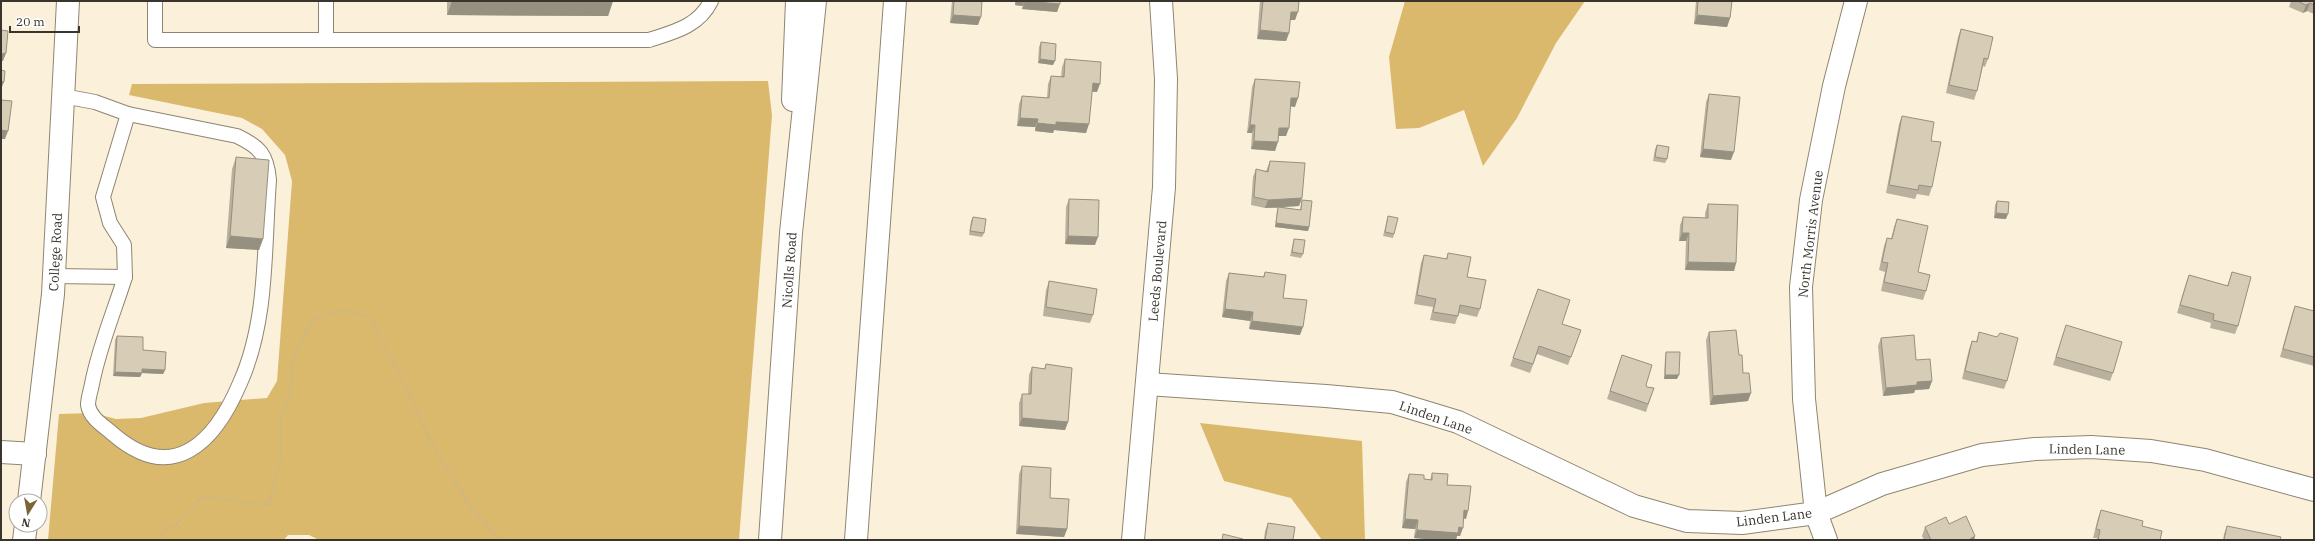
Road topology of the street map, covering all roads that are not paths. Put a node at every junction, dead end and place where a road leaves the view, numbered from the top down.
1 (68, 1) edge
2 (155, 1) edge
3 (326, 1) edge
4 (711, 1) edge
5 (796, 1) edge
6 (815, 1) edge
7 (895, 1) edge
8 (1161, 1) edge
9 (1856, 1) edge
10 (326, 39) junction
11 (63, 96) junction
12 (128, 114) junction
13 (791, 233) junction
14 (54, 276) junction
15 (125, 277) junction
16 (1147, 384) junction
17 (1, 452) edge
18 (35, 454) junction
19 (2314, 490) edge
20 (30, 493) edge
21 (1816, 513) junction
22 (770, 540) edge
23 (856, 540) edge
24 (1133, 540) edge
25 (1826, 540) edge

1 - 11 main road, College Road
2 - 10 lane
3 - 10 lane
4 - 10 lane
5 - 13 main road
6 - 13 main road, Nicolls Road
7 - 23 main road
8 - 16 main road, Leeds Boulevard
9 - 21 main road, North Morris Avenue
11 - 12 lane
11 - 14 main road, College Road
12 - 15 lane
12 - 15 lane
13 - 22 main road, Nicolls Road
14 - 15 lane
14 - 18 main road, College Road
16 - 21 main road, Linden Lane
16 - 24 main road, Leeds Boulevard
17 - 18 main road
18 - 20 main road, College Road
19 - 21 main road, Linden Lane
21 - 25 main road, North Morris Avenue

